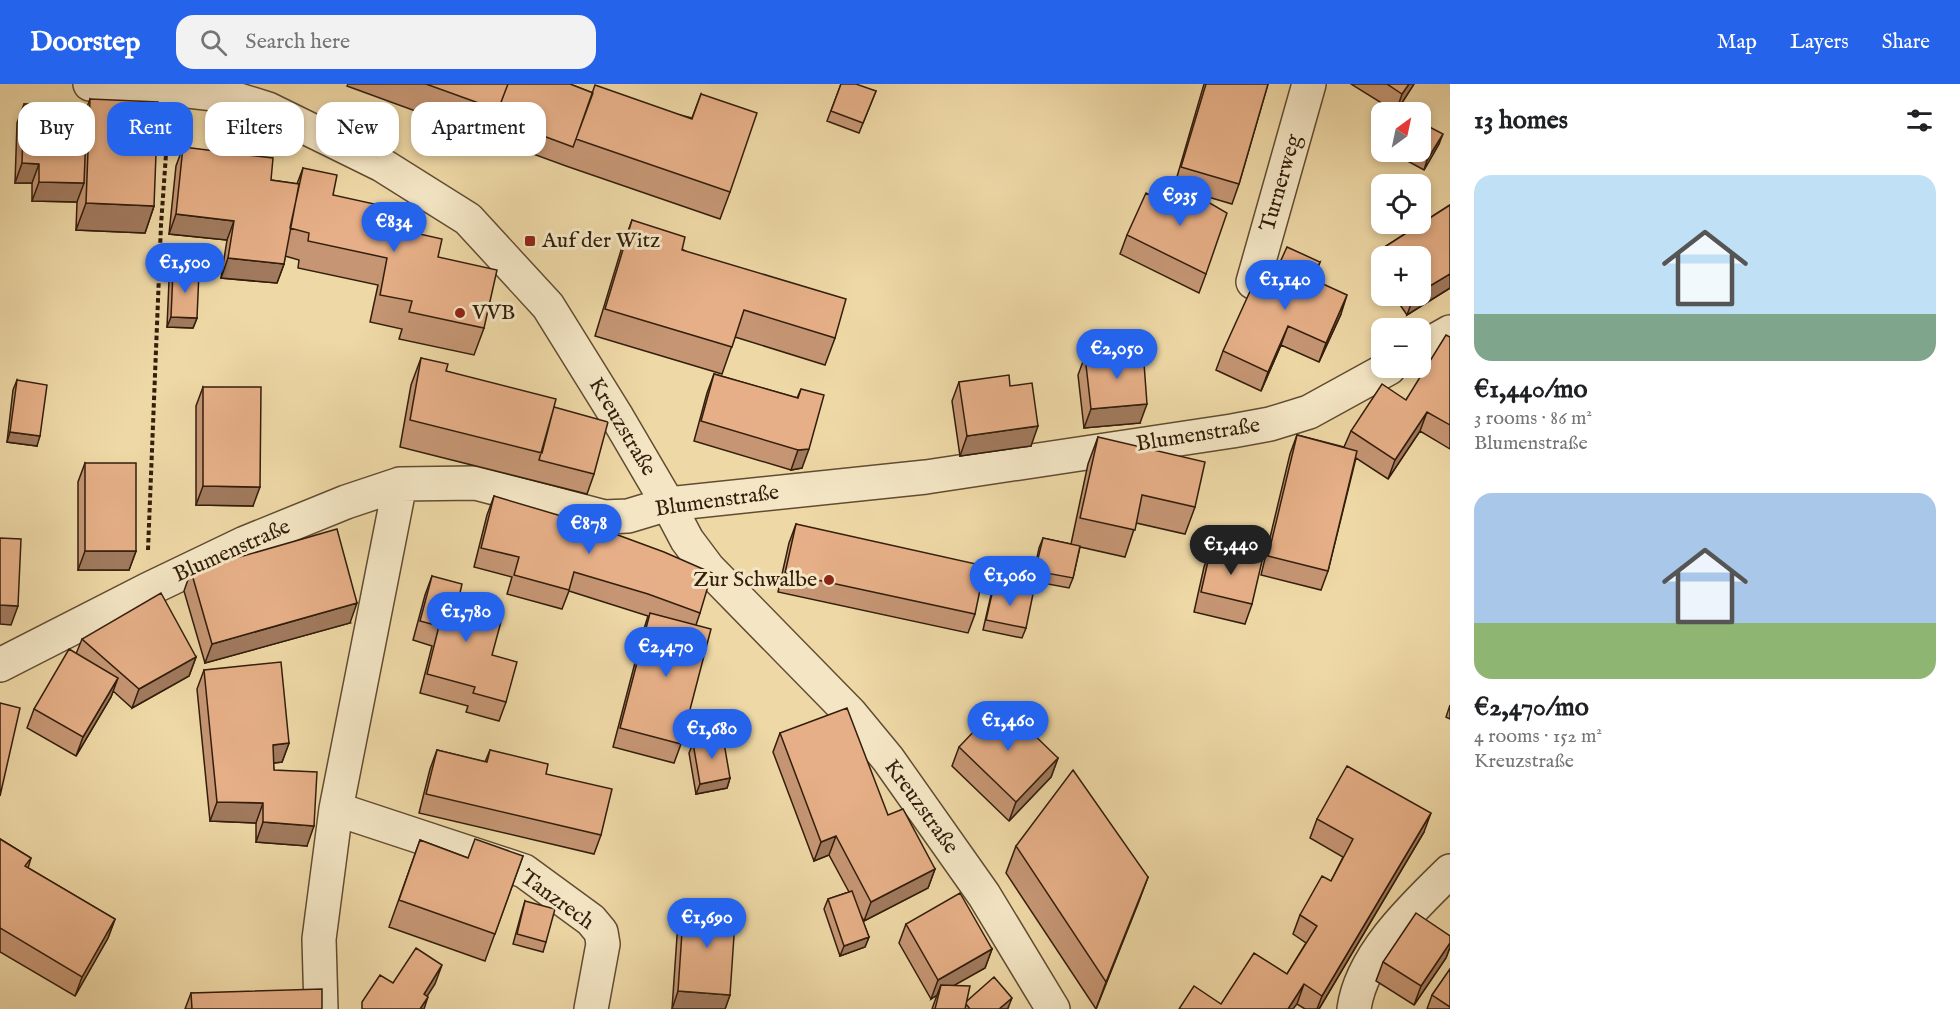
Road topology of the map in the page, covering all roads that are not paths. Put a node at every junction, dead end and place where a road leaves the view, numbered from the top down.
1 (90, 84) edge
2 (1309, 84) edge
3 (223, 90) edge
4 (1253, 282) dead end
5 (1371, 378) edge
6 (400, 484) junction
7 (668, 504) junction
8 (0, 665) edge
9 (336, 809) junction
10 (1450, 871) edge
11 (321, 1009) edge
12 (591, 1009) edge
13 (1053, 1009) edge
14 (1354, 1009) edge

1 - 3 street, Kreuzstraße
2 - 4 street, Turnerweg
3 - 7 street, Kreuzstraße
5 - 7 street, Blumenstraße
6 - 7 street, Blumenstraße
6 - 8 street, Blumenstraße
6 - 9 street
7 - 13 street, Kreuzstraße
9 - 11 street
9 - 12 street, Tanzrech
10 - 14 street

